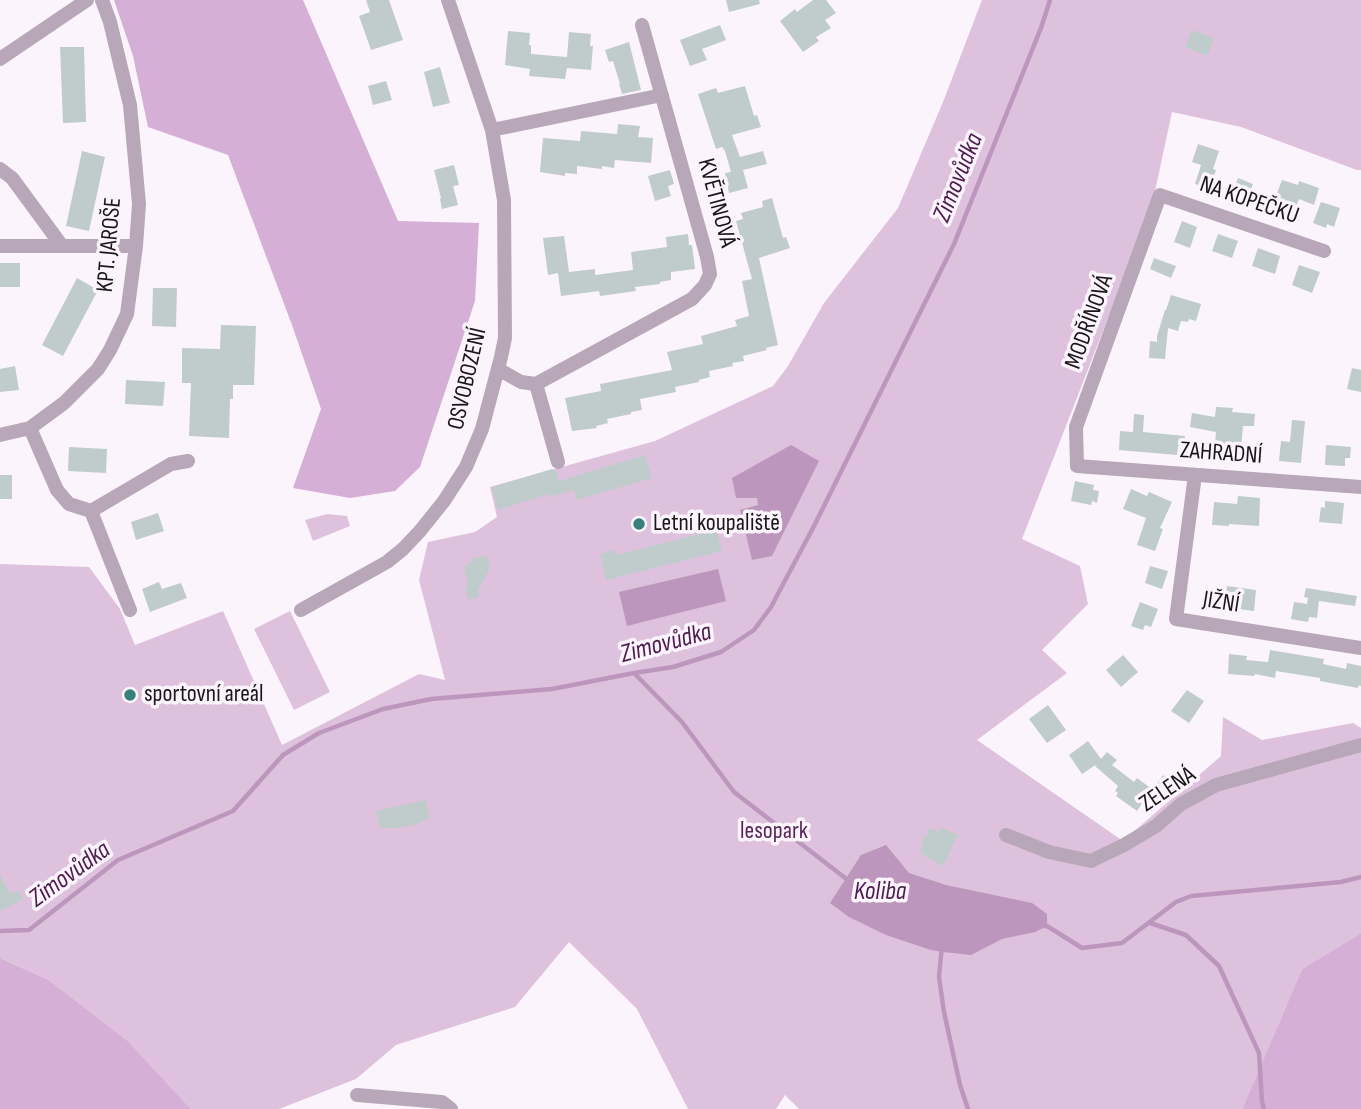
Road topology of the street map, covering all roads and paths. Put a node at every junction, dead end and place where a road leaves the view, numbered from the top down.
1 (87, 0) edge
2 (102, 0) edge
3 (448, 0) edge
4 (642, 25) dead end
5 (0, 59) edge
6 (662, 95) junction
7 (492, 130) junction
8 (0, 169) edge
9 (1160, 195) joint
10 (0, 246) edge
11 (62, 246) junction
12 (136, 246) junction
13 (1324, 251) dead end
14 (498, 369) junction
15 (536, 384) junction
16 (30, 428) junction
17 (0, 435) edge
18 (188, 461) dead end
19 (558, 462) dead end
20 (1077, 466) joint
21 (1195, 475) junction
22 (1361, 487) edge
23 (91, 511) junction
24 (130, 610) dead end
25 (300, 610) dead end
26 (1361, 648) edge
27 (1361, 745) edge
28 (1006, 835) dead end
29 (357, 1095) dead end
30 (451, 1109) edge

1 - 5 street
2 - 12 street, KPT. JAROŠE
3 - 7 street, OSVOBOZENÍ
4 - 6 street, KVĚTINOVÁ
6 - 7 street
6 - 15 street, KVĚTINOVÁ
7 - 14 street, OSVOBOZENÍ
8 - 11 street
9 - 13 street, NA KOPEČKU
9 - 20 street, MODŘÍNOVÁ
10 - 11 street
11 - 12 street
12 - 16 street, KPT. JAROŠE
14 - 15 street
14 - 25 street, OSVOBOZENÍ
15 - 19 street
16 - 17 street, KPT. JAROŠE
16 - 23 street
18 - 23 street
20 - 21 street, ZAHRADNÍ
21 - 22 street, ZAHRADNÍ
21 - 26 street, JIŽNÍ
23 - 24 street
27 - 28 street, ZELENÁ
29 - 30 street

